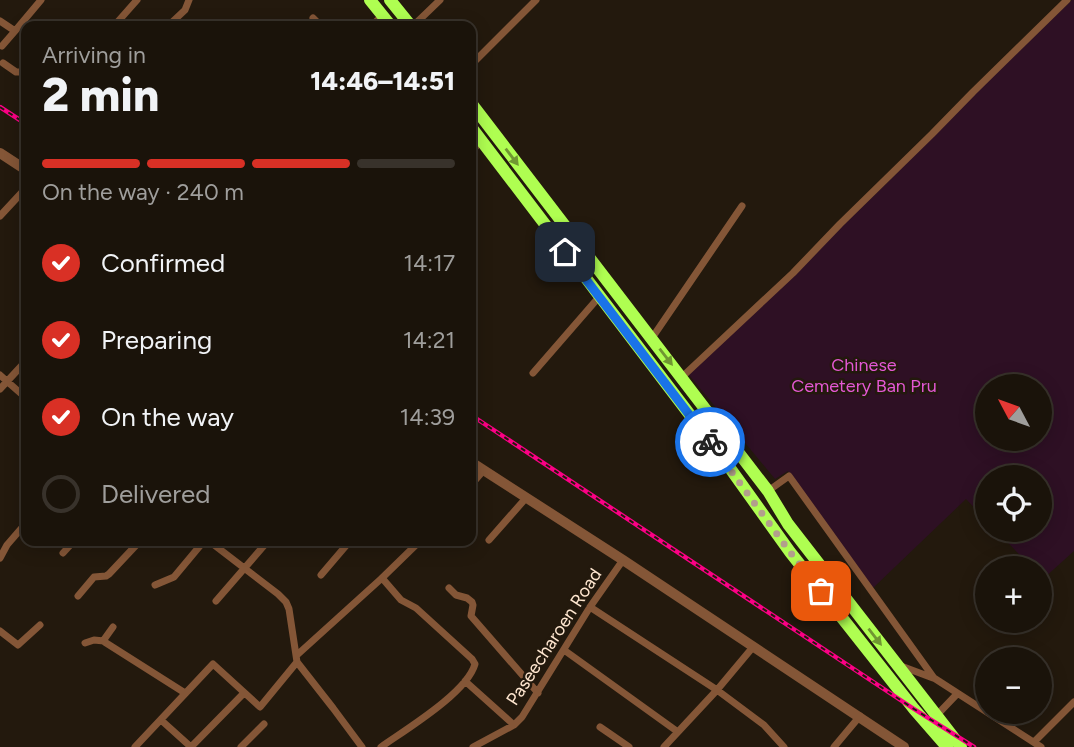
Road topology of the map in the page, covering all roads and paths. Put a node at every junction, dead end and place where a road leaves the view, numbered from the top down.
1 (41, 0) edge
2 (137, 0) edge
3 (189, 0) edge
4 (370, 0) edge
5 (390, 0) edge
6 (440, 0) edge
7 (536, 0) edge
8 (1067, 0) edge
9 (313, 18) dead end
10 (0, 21) edge
11 (23, 21) edge
12 (118, 21) edge
13 (173, 21) edge
14 (316, 21) edge
15 (387, 21) edge
16 (408, 21) edge
17 (417, 21) edge
18 (21, 24) edge
19 (15, 31) junction
20 (2, 46) dead end
21 (476, 60) edge
22 (3, 63) dead end
23 (21, 72) edge
24 (476, 110) edge
25 (476, 134) edge
26 (481, 141) junction
27 (476, 146) edge
28 (0, 153) edge
29 (21, 167) edge
30 (21, 193) edge
31 (742, 206) dead end
32 (0, 216) edge
33 (599, 297) junction
34 (652, 338) junction
35 (21, 366) edge
36 (533, 373) dead end
37 (0, 375) edge
38 (682, 377) junction
39 (7, 381) junction
40 (0, 388) edge
41 (21, 394) edge
42 (476, 465) edge
43 (484, 471) junction
44 (476, 480) edge
45 (768, 491) junction
46 (526, 498) junction
47 (21, 529) edge
48 (489, 540) dead end
49 (802, 542) junction
50 (69, 546) edge
51 (135, 546) edge
52 (202, 546) edge
53 (213, 546) edge
54 (264, 546) edge
55 (347, 546) edge
56 (415, 546) edge
57 (790, 552) junction
58 (63, 553) dead end
59 (0, 558) edge
60 (623, 560) junction
61 (245, 568) junction
62 (321, 575) dead end
63 (382, 578) junction
64 (155, 585) dead end
65 (449, 588) dead end
66 (78, 596) dead end
67 (216, 601) dead end
68 (590, 607) junction
69 (40, 625) dead end
70 (113, 627) dead end
71 (0, 631) edge
72 (104, 641) junction
73 (85, 643) dead end
74 (753, 647) junction
75 (564, 650) junction
76 (297, 659) junction
77 (896, 664) junction
78 (934, 678) junction
79 (465, 681) junction
80 (717, 690) junction
81 (185, 693) junction
82 (244, 693) junction
83 (538, 693) junction
84 (957, 694) junction
85 (1074, 702) edge
86 (859, 716) junction
87 (161, 720) junction
88 (932, 720) junction
89 (264, 724) dead end
90 (514, 725) junction
91 (600, 727) dead end
92 (678, 732) junction
93 (491, 738) junction
94 (1037, 745) edge
95 (667, 746) edge
96 (135, 747) edge
97 (191, 747) edge
98 (241, 747) edge
99 (362, 747) edge
100 (381, 747) edge
101 (473, 747) edge
102 (497, 747) edge
103 (629, 747) edge
104 (784, 747) edge
105 (834, 747) edge
106 (904, 747) edge
107 (947, 747) edge
108 (961, 747) edge

1 - 11 street
2 - 12 street
3 - 13 street
4 - 15 highway
5 - 16 highway
6 - 17 street
7 - 21 street
8 - 38 street
9 - 14 street
10 - 19 street
18 - 19 street
19 - 20 street
22 - 23 street
24 -> 34 highway
25 - 26 highway
26 - 27 street
26 - 33 highway
28 - 29 street
30 - 32 street
31 - 34 street
33 - 36 street
33 - 57 highway
34 -> 38 highway
35 - 39 street
37 - 39 street
38 - 45 highway
39 - 40 street
39 - 41 street
42 - 43 street
43 - 44 street
43 - 46 street
45 - 49 highway
45 - 78 street
46 - 48 street
46 - 60 street
47 - 59 street
49 - 57 highway
49 -> 77 highway
50 - 58 street
51 - 66 street
52 - 64 street
53 - 61 street
54 - 61 street
55 - 62 street
56 - 63 street
57 - 88 highway
60 - 68 street, Paseecharoen Road
60 - 74 street
61 - 67 street
61 - 76 street
63 - 76 street
63 - 79 street
65 - 83 street
68 - 75 street, Paseecharoen Road
68 - 80 street
69 - 71 street
70 - 72 street
72 - 73 street
72 - 81 street
74 - 80 street
74 - 86 street
75 - 83 street, Paseecharoen Road
75 - 92 street
76 - 82 street
76 - 99 street
77 - 78 street
77 - 88 highway
78 - 84 street
79 - 90 street
79 - 100 street
80 - 92 street
80 - 104 street
81 - 82 street
81 - 87 street
82 - 97 street
83 - 90 street, Paseecharoen Road
84 - 88 street
84 - 94 street
85 - 94 street
86 - 105 street
86 - 106 street
87 - 96 street
87 - 97 street
88 - 107 highway
88 - 108 highway
89 - 98 street
90 - 93 street, Paseecharoen Road
91 - 103 street
92 - 95 street
93 - 101 street, Paseecharoen Road
93 - 102 street

